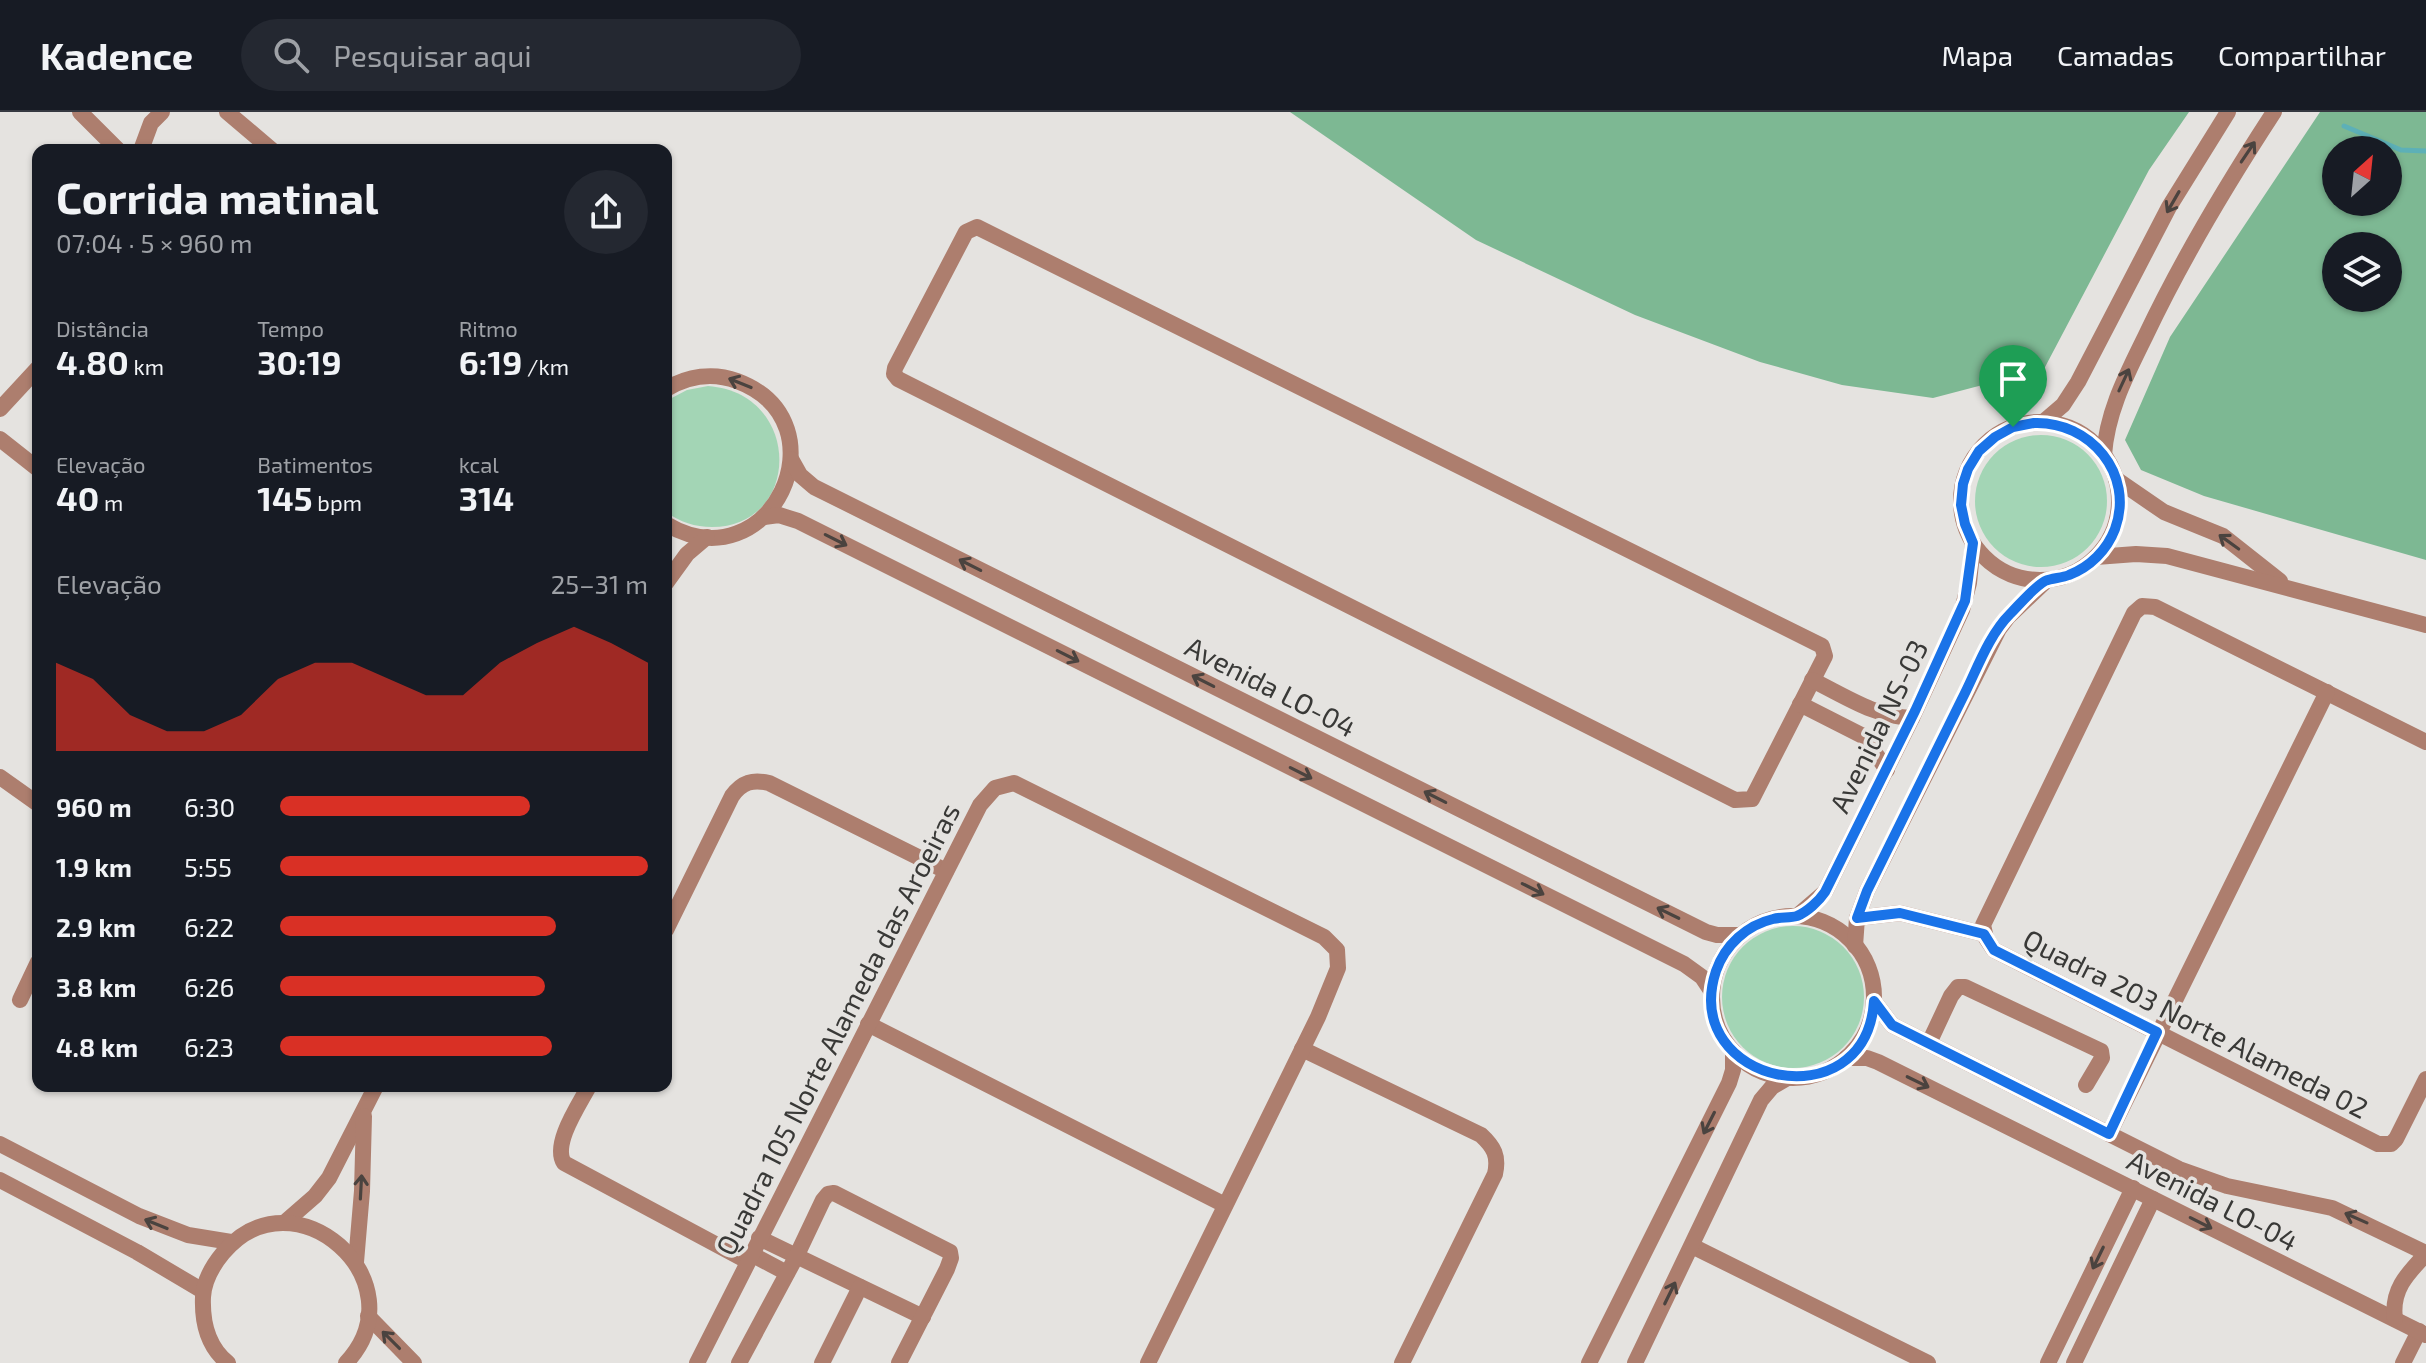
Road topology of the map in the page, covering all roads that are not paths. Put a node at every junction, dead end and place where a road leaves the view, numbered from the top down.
1 (80, 112) edge
2 (162, 112) edge
3 (227, 112) edge
4 (2228, 112) edge
5 (2274, 112) edge
6 (112, 144) edge
7 (143, 144) edge
8 (265, 144) edge
9 (32, 374) edge
10 (672, 386) edge
11 (0, 409) edge
12 (2042, 423) junction
13 (0, 439) edge
14 (2104, 455) junction
15 (791, 459) junction
16 (32, 464) edge
17 (2116, 479) junction
18 (764, 517) junction
19 (672, 527) edge
20 (707, 537) junction
21 (1973, 543) junction
22 (2096, 557) junction
23 (672, 575) edge
24 (2047, 580) junction
25 (2291, 589) junction
26 (2426, 625) edge
27 (1812, 680) junction
28 (2327, 692) junction
29 (1800, 704) junction
30 (1912, 718) junction
31 (2426, 742) edge
32 (1887, 770) junction
33 (0, 777) edge
34 (32, 800) edge
35 (946, 871) junction
36 (1797, 916) junction
37 (672, 918) edge
38 (1857, 918) junction
39 (1984, 934) junction
40 (1741, 935) junction
41 (1855, 946) junction
42 (32, 975) edge
43 (1712, 992) junction
44 (20, 1000) dead end
45 (1874, 1001) junction
46 (868, 1024) junction
47 (2157, 1032) junction
48 (1929, 1043) junction
49 (1302, 1049) junction
50 (1733, 1051) junction
51 (1846, 1058) junction
52 (1789, 1077) junction
53 (2426, 1079) edge
54 (2086, 1085) dead end
55 (373, 1092) edge
56 (586, 1092) edge
57 (364, 1112) junction
58 (2109, 1134) junction
59 (0, 1144) edge
60 (0, 1180) edge
61 (2133, 1188) junction
62 (2153, 1199) junction
63 (1225, 1205) junction
64 (284, 1223) junction
65 (759, 1238) junction
66 (231, 1242) junction
67 (1692, 1246) junction
68 (2426, 1253) edge
69 (749, 1257) junction
70 (796, 1257) junction
71 (356, 1262) junction
72 (787, 1273) junction
73 (860, 1287) junction
74 (203, 1291) junction
75 (368, 1316) junction
76 (923, 1317) junction
77 (2395, 1319) junction
78 (2422, 1333) edge
79 (222, 1361) edge
80 (346, 1363) edge
81 (414, 1363) edge
82 (697, 1363) edge
83 (739, 1363) edge
84 (822, 1363) edge
85 (899, 1363) edge
86 (1148, 1363) edge
87 (1402, 1363) edge
88 (1589, 1363) edge
89 (1635, 1363) edge
90 (1928, 1363) edge
91 (2048, 1363) edge
92 (2074, 1363) edge
93 (2403, 1363) edge

1 - 6 street
2 - 7 street
3 - 8 street
4 -> 12 street
14 -> 5 street
9 - 11 street
15 -> 10 street
12 - 14 street, Avenida NS-03
12 - 21 street, Avenida NS-03
13 - 16 street
14 - 17 street, Avenida NS-03
15 - 18 street
40 -> 15 street, Avenida LO-04
17 - 22 street, Avenida NS-03
25 -> 17 street
18 - 20 street
18 -> 43 street
19 - 20 street
20 - 23 street
21 - 24 street
21 - 30 street, Avenida NS-03
22 - 24 street, Avenida NS-03
22 - 25 street
24 - 38 street, Avenida NS-03
25 - 26 street
27 - 29 street
27 - 29 street
27 - 30 street
28 - 31 street
28 - 39 street
28 - 47 street
29 - 32 street
30 - 32 street, Avenida NS-03
32 - 36 street, Avenida NS-03
33 - 34 street
35 - 37 street
35 - 46 street, Quadra 105 Norte Alameda das Aroeiras
35 - 49 street, Quadra 105 Norte Alameda das Aroeiras
36 - 40 street, Avenida NS-03
36 - 41 street
38 - 39 street
38 - 41 street, Avenida NS-03
39 - 47 street, Quadra 203 Norte Alameda 02
40 - 43 street
41 - 45 street, Avenida NS-03
42 - 44 street
43 - 50 street
45 - 48 street, Avenida LO-04
45 - 51 street
46 - 63 street
46 - 65 street, Quadra 105 Norte Alameda das Aroeiras
47 - 53 street, Quadra 203 Norte Alameda 02
47 - 58 street
48 - 54 street
48 - 58 street, Avenida LO-04
49 - 63 street, Quadra 105 Norte Alameda das Aroeiras
49 - 87 street
50 - 52 street
50 -> 88 street
51 - 52 street
51 -> 61 street, Avenida LO-04
52 - 67 street
55 - 57 street
56 - 69 street
57 - 64 street
71 -> 57 street
68 -> 58 street, Avenida LO-04
66 -> 59 street
60 - 74 street
61 - 62 street, Avenida LO-04
61 -> 91 street
62 -> 77 street, Avenida LO-04
62 - 92 street
63 - 86 street, Quadra 105 Norte Alameda das Aroeiras
64 - 66 street
64 - 71 street
65 - 69 street, Quadra 105 Norte Alameda das Aroeiras
65 - 70 street
66 - 74 street
89 -> 67 street
67 - 90 street
68 - 77 street
69 - 72 street
69 - 82 street, Quadra 105 Norte Alameda das Aroeiras
70 - 72 street
70 - 73 street
70 - 76 street
71 - 75 street
72 - 83 street
73 - 76 street
73 - 84 street
74 - 79 street
75 - 80 street
81 -> 75 street
76 - 85 street
77 - 78 street, Avenida LO-04
78 - 93 street

